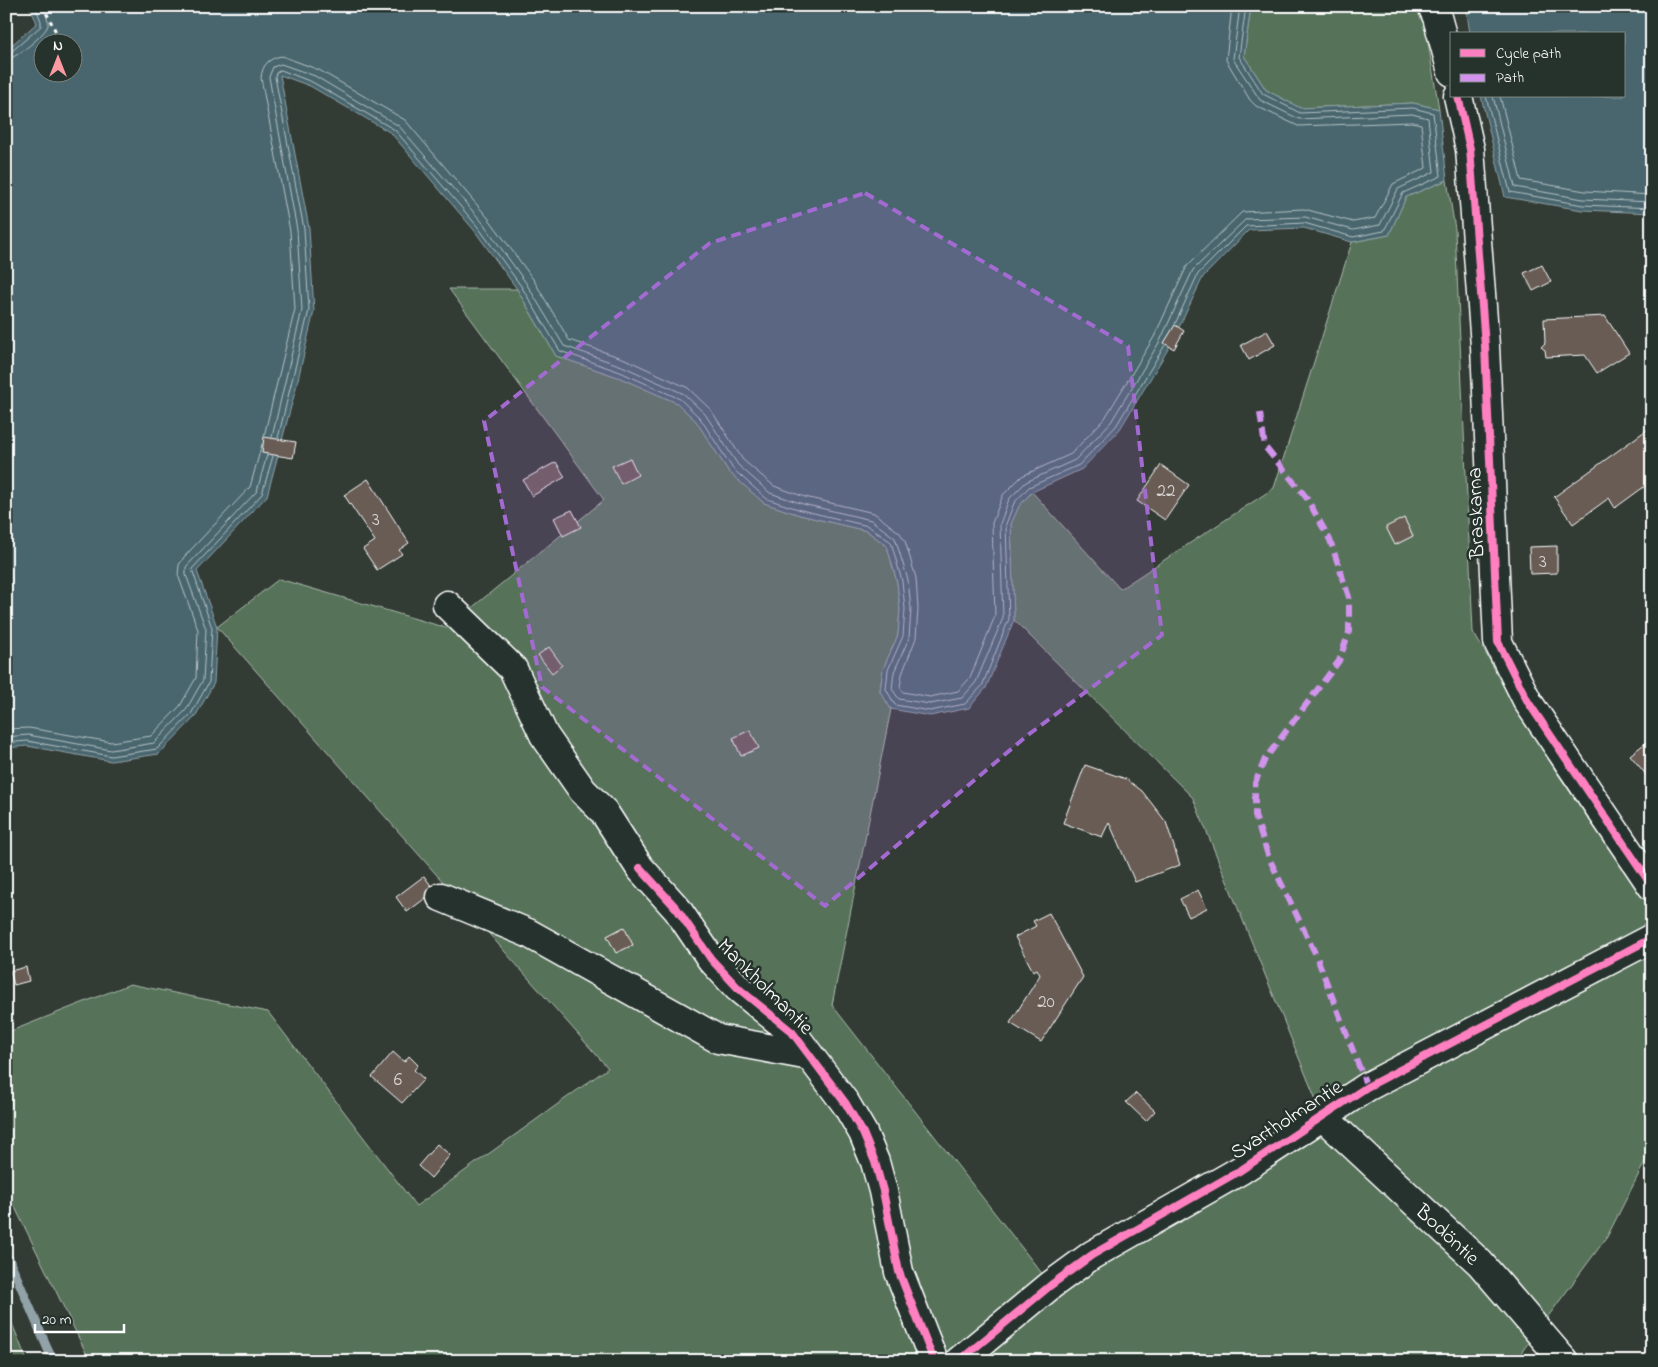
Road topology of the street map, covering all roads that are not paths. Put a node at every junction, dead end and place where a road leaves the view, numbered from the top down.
1 (1435, 10) edge
2 (1450, 65) edge
3 (1458, 98) edge
4 (447, 605) dead end
5 (1652, 886) edge
6 (441, 897) dead end
7 (1652, 938) edge
8 (810, 1056) junction
9 (1323, 1117) junction
10 (934, 1361) edge
11 (959, 1361) edge
12 (1564, 1361) edge

1 - 2 street
3 - 5 street, Braskarna
4 - 8 street, Mankholmantie
6 - 8 street
7 - 9 street, Svartholmantie
8 - 10 street, Mankholmantie
9 - 11 street, Svartholmantie
9 - 12 street, Bodöntie

